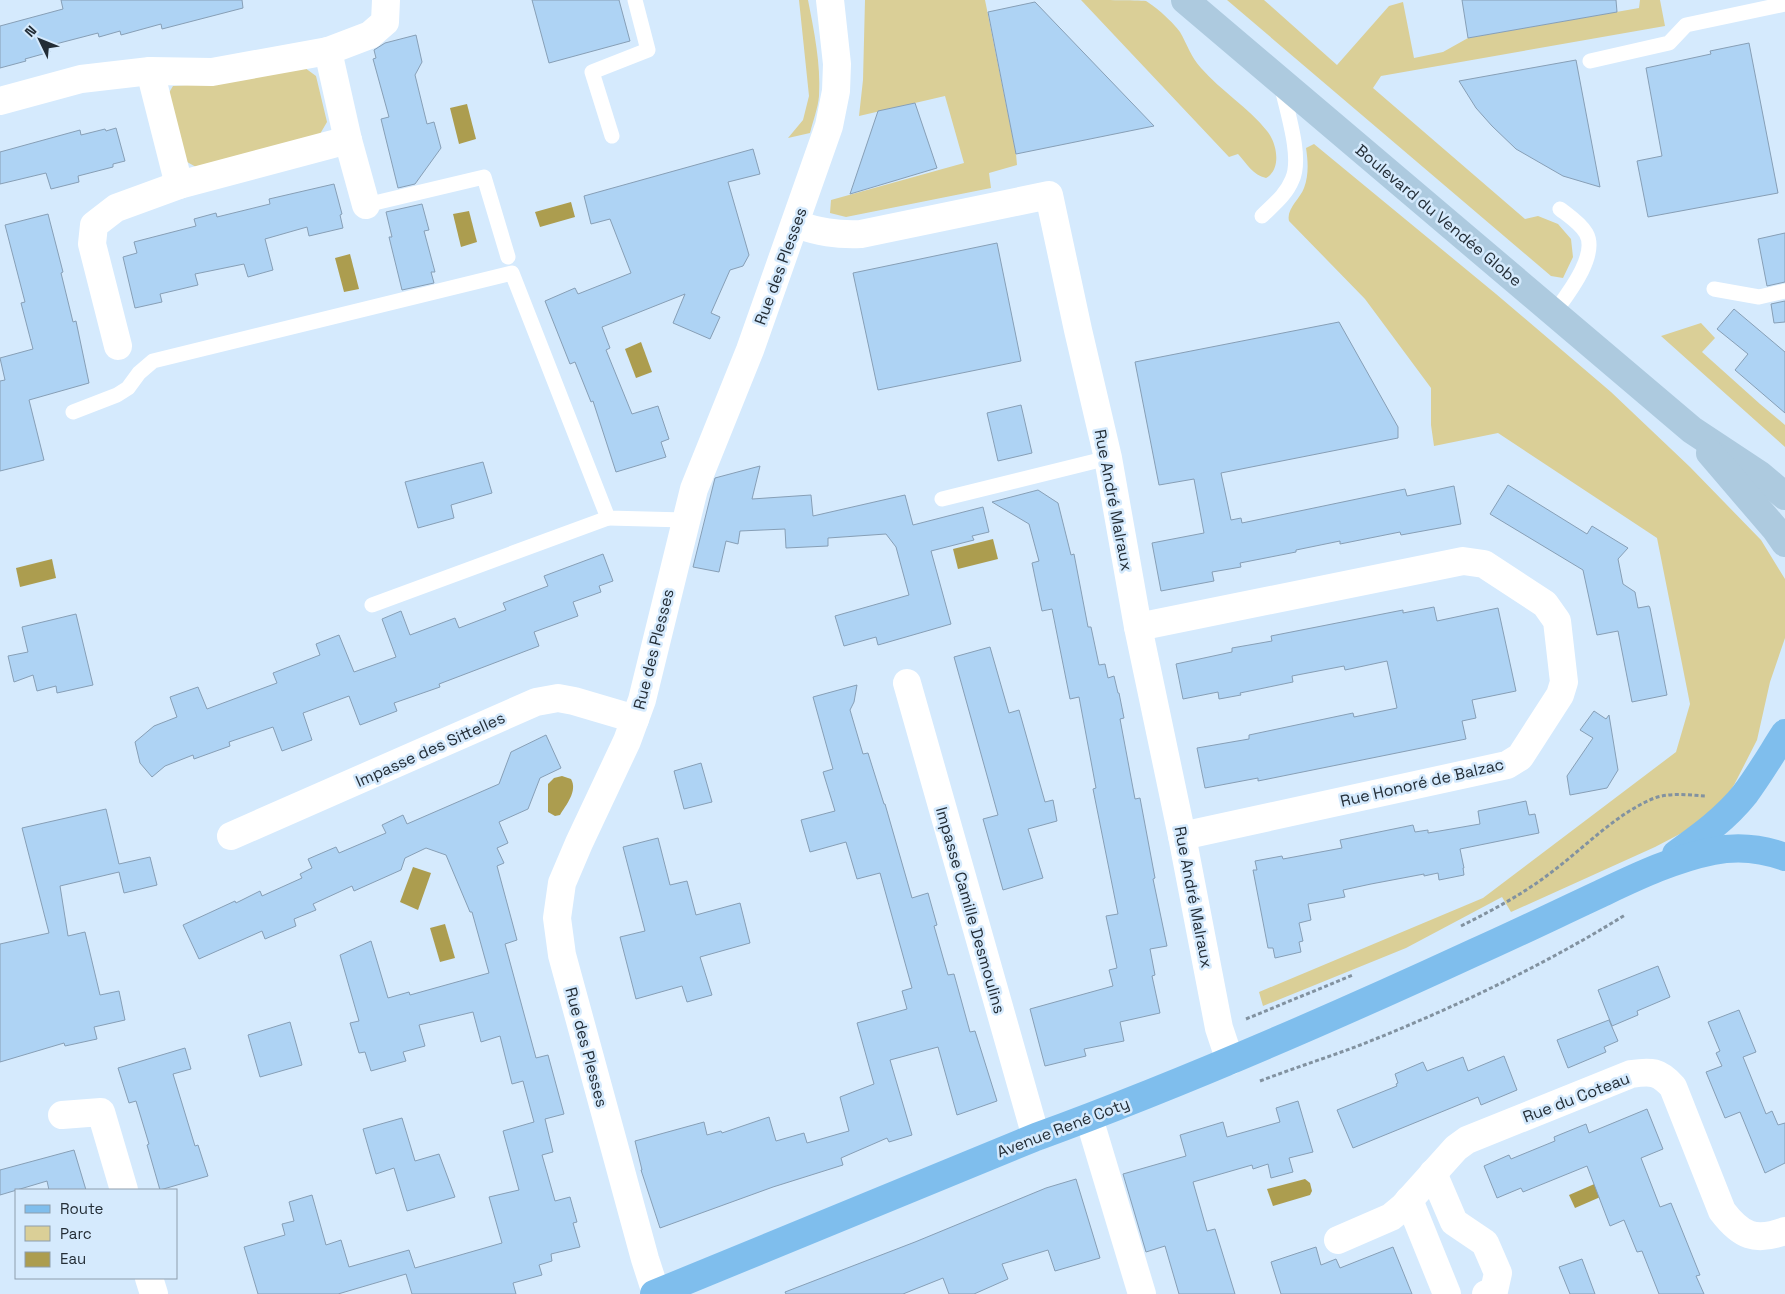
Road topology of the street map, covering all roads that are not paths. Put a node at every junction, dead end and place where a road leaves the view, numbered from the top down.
1 (386, 0) edge
2 (635, 0) edge
3 (1185, 0) edge
4 (832, 1) edge
5 (1785, 4) edge
6 (328, 51) junction
7 (1590, 61) dead end
8 (150, 71) junction
9 (1280, 80) junction
10 (0, 101) edge
11 (612, 136) dead end
12 (348, 140) junction
13 (179, 185) junction
14 (366, 205) joint
15 (1560, 209) dead end
16 (1262, 216) dead end
17 (795, 224) junction
18 (508, 257) dead end
19 (1714, 289) dead end
20 (1785, 291) edge
21 (1554, 313) junction
22 (118, 346) dead end
23 (73, 412) dead end
24 (1692, 430) junction
25 (1108, 458) junction
26 (1785, 496) edge
27 (942, 498) dead end
28 (608, 518) junction
29 (685, 520) junction
30 (1785, 543) edge
31 (372, 604) dead end
32 (1138, 627) junction
33 (907, 683) dead end
34 (635, 719) junction
35 (1785, 733) edge
36 (231, 836) dead end
37 (1182, 836) junction
38 (1785, 857) edge
39 (1656, 868) junction
40 (1230, 1060) junction
41 (62, 1115) dead end
42 (1089, 1118) junction
43 (1036, 1137) junction
44 (1434, 1172) junction
45 (124, 1189) edge
46 (1409, 1200) junction
47 (1785, 1231) edge
48 (1338, 1240) dead end
49 (149, 1279) edge
50 (154, 1294) edge
51 (655, 1294) edge
52 (1142, 1294) edge
53 (1447, 1294) edge
54 (1486, 1294) edge

1 - 6 street
2 - 11 lane
3 - 9 main road, Boulevard du Vendée Globe
4 - 17 street, Rue des Plesses
5 - 7 lane
6 - 8 street
6 - 12 street
8 - 10 street
8 - 13 street
9 - 16 lane
9 - 21 main road, Boulevard du Vendée Globe
12 - 13 street
12 - 14 street
13 - 22 street
14 - 18 lane
15 - 21 lane
17 - 25 street, Rue André Malraux
17 - 29 street, Rue des Plesses
19 - 20 lane
21 - 24 main road, Boulevard du Vendée Globe
23 - 28 lane
24 - 26 main road, Boulevard du Vendée Globe
24 - 30 main road, Boulevard du Vendée Globe
25 - 27 lane
25 - 32 street, Rue André Malraux
28 - 29 lane
28 - 31 lane
29 - 34 street, Rue des Plesses
32 - 37 street, Rue André Malraux
32 - 37 street, Rue Honoré de Balzac
33 - 43 street, Impasse Camille Desmoulins
34 - 36 street, Impasse des Sittelles
34 - 51 street, Rue des Plesses
35 - 39 main road
37 - 40 street, Rue André Malraux
38 - 39 main road
39 - 40 main road, Avenue René Coty
40 - 42 main road, Avenue René Coty
41 - 45 street
42 - 43 main road, Avenue René Coty
42 - 52 street
43 - 51 main road, Avenue René Coty
44 - 46 street, Rue du Coteau
44 - 47 street, Rue du Coteau
44 - 54 street
46 - 48 street, Rue du Coteau
46 - 53 street
49 - 50 street

